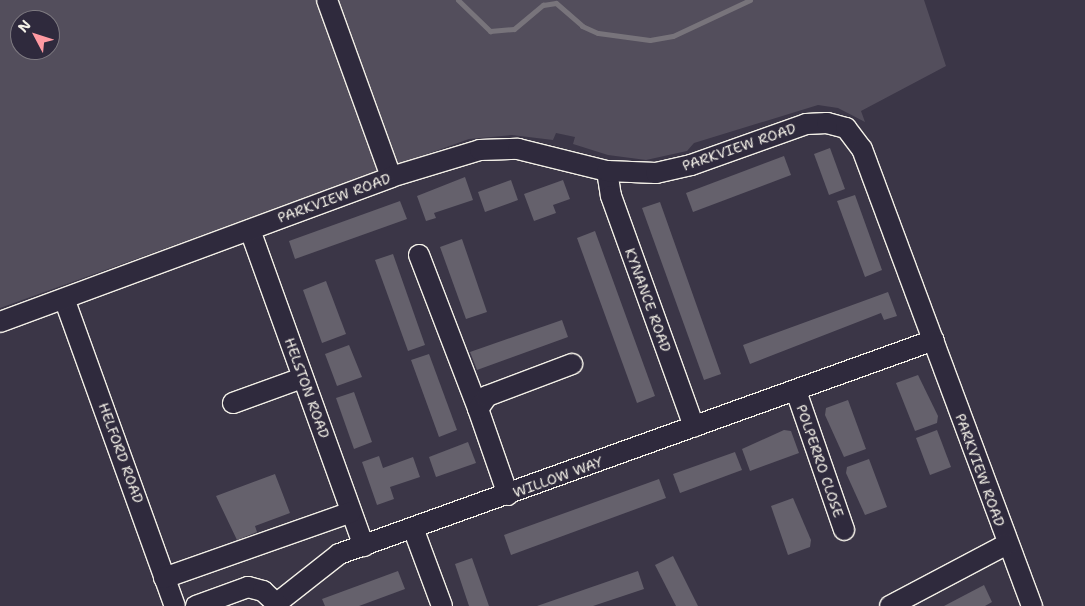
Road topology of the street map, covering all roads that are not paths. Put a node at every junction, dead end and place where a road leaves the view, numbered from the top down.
1 (327, 0) edge
2 (607, 171) junction
3 (391, 177) junction
4 (250, 230) junction
5 (419, 255) dead end
6 (65, 301) junction
7 (0, 322) edge
8 (934, 340) junction
9 (572, 364) dead end
10 (302, 378) junction
11 (796, 391) junction
12 (233, 403) dead end
13 (478, 409) junction
14 (694, 427) junction
15 (508, 495) junction
16 (351, 512) junction
17 (413, 528) junction
18 (844, 530) dead end
19 (1007, 544) junction
20 (364, 546) junction
21 (164, 578) junction
22 (278, 604) edge
23 (175, 606) edge
24 (196, 606) edge
25 (442, 606) edge
26 (890, 606) edge
27 (1032, 606) edge

1 - 3 street
2 - 3 street, PARKVIEW ROAD
2 - 8 street, PARKVIEW ROAD
2 - 14 street, KYNANCE ROAD
3 - 4 street, PARKVIEW ROAD
4 - 6 street, PARKVIEW ROAD
4 - 10 street, HELSTON ROAD
5 - 13 street
6 - 7 street, PARKVIEW ROAD
6 - 21 street, HELFORD ROAD
8 - 11 street, WILLOW WAY
8 - 19 street, PARKVIEW ROAD
9 - 13 street
10 - 12 street
10 - 16 street, HELSTON ROAD
11 - 14 street, WILLOW WAY
11 - 18 street, POLPERRO CLOSE
13 - 15 street
14 - 15 street, WILLOW WAY
15 - 17 street, WILLOW WAY
16 - 20 street, HELSTON ROAD
16 - 21 street
17 - 20 street, WILLOW WAY
17 - 25 street
19 - 26 street
19 - 27 street, PARKVIEW ROAD
20 - 22 street, WILLOW WAY
21 - 23 street, HELFORD ROAD
22 - 24 street, WILLOW WAY

